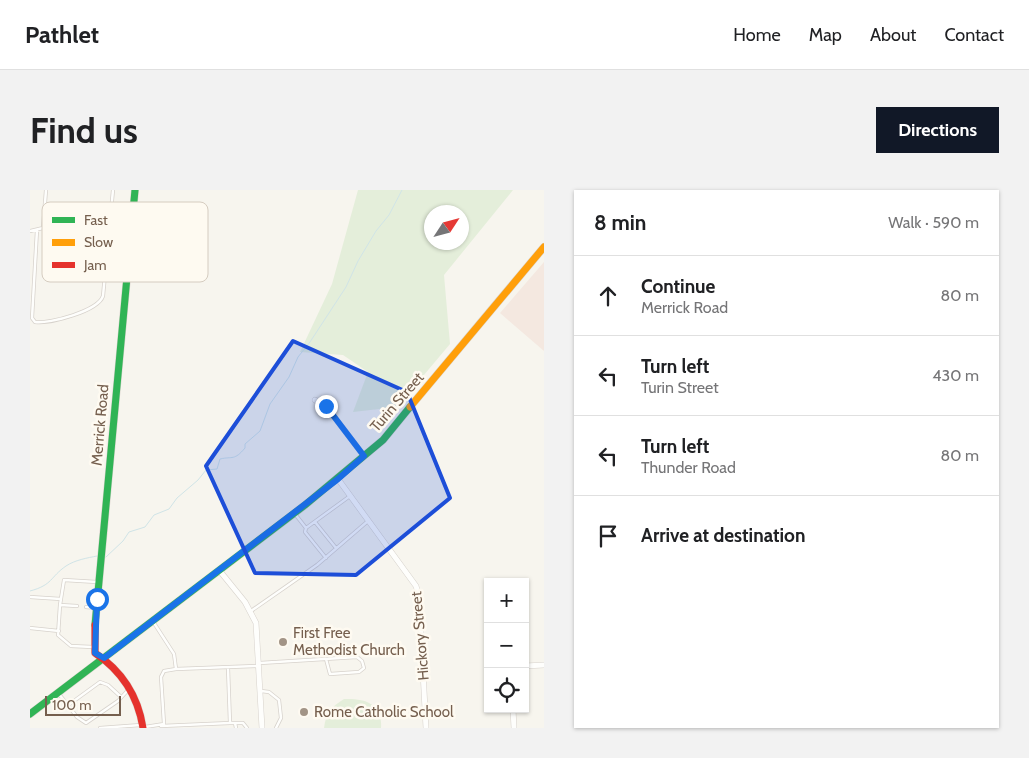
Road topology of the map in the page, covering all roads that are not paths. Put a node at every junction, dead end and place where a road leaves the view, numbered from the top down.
1 (42, 228) edge
2 (37, 230) junction
3 (30, 231) edge
4 (544, 246) edge
5 (104, 282) edge
6 (126, 282) edge
7 (315, 400) dead end
8 (364, 456) junction
9 (338, 479) junction
10 (350, 496) junction
11 (294, 513) junction
12 (369, 520) junction
13 (315, 522) junction
14 (306, 528) junction
15 (336, 548) junction
16 (326, 558) junction
17 (219, 570) junction
18 (99, 582) junction
19 (30, 597) edge
20 (61, 599) junction
21 (60, 605) junction
22 (78, 606) dead end
23 (86, 607) dead end
24 (97, 608) junction
25 (250, 611) junction
26 (154, 620) junction
27 (144, 627) junction
28 (30, 628) edge
29 (158, 631) junction
30 (58, 633) junction
31 (94, 647) junction
32 (104, 658) junction
33 (326, 659) junction
34 (260, 665) junction
35 (544, 665) edge
36 (529, 666) edge
37 (228, 668) junction
38 (176, 669) junction
39 (130, 688) junction
40 (261, 691) junction
41 (58, 693) junction
42 (120, 696) junction
43 (67, 706) junction
44 (513, 713) edge
45 (30, 714) edge
46 (230, 722) junction
47 (236, 723) junction
48 (162, 726) junction
49 (124, 727) edge
50 (143, 727) edge
51 (100, 728) edge
52 (236, 728) edge
53 (247, 728) edge
54 (262, 728) edge
55 (276, 728) edge
56 (426, 728) edge
57 (514, 728) edge

1 - 2 lane
2 - 3 lane
2 - 5 lane
4 - 8 main road, Turin Street
6 - 18 main road, Merrick Road
7 - 8 street
8 - 9 main road, Turin Street
9 - 10 street, Hickory Street
9 - 11 main road, Turin Street
10 - 12 street, Hickory Street
10 - 13 lane
11 - 14 lane
11 - 17 main road, Turin Street
12 - 15 lane
12 - 56 street, Hickory Street
13 - 14 lane
13 - 15 lane
14 - 16 lane
15 - 16 lane
16 - 25 lane
17 - 25 street
17 - 26 main road, Turin Street
18 - 20 lane
18 - 24 main road, Merrick Road
19 - 20 lane
20 - 21 lane
21 - 22 lane
21 - 30 lane
23 - 24 lane
24 - 31 main road, Merrick Road
25 - 34 street
26 - 27 main road, Turin Street
26 - 29 lane
27 - 29 lane
27 - 32 main road, Turin Street
28 - 30 lane
29 - 38 lane
30 - 31 lane
31 - 32 main road
32 - 39 main road
32 - 41 main road, Turin Street
33 - 33 lane
33 - 34 lane
34 - 37 lane
34 - 40 street
35 - 36 street
37 - 38 lane
37 - 46 lane
38 - 48 lane
39 - 42 lane
39 - 50 main road
40 - 54 street
40 - 55 lane
41 - 43 lane
41 - 45 main road, Turin Street
42 - 43 lane
42 - 43 lane
44 - 57 street
46 - 47 lane
46 - 48 lane
47 - 52 lane
47 - 53 lane
48 - 50 lane
49 - 50 lane
49 - 51 lane

